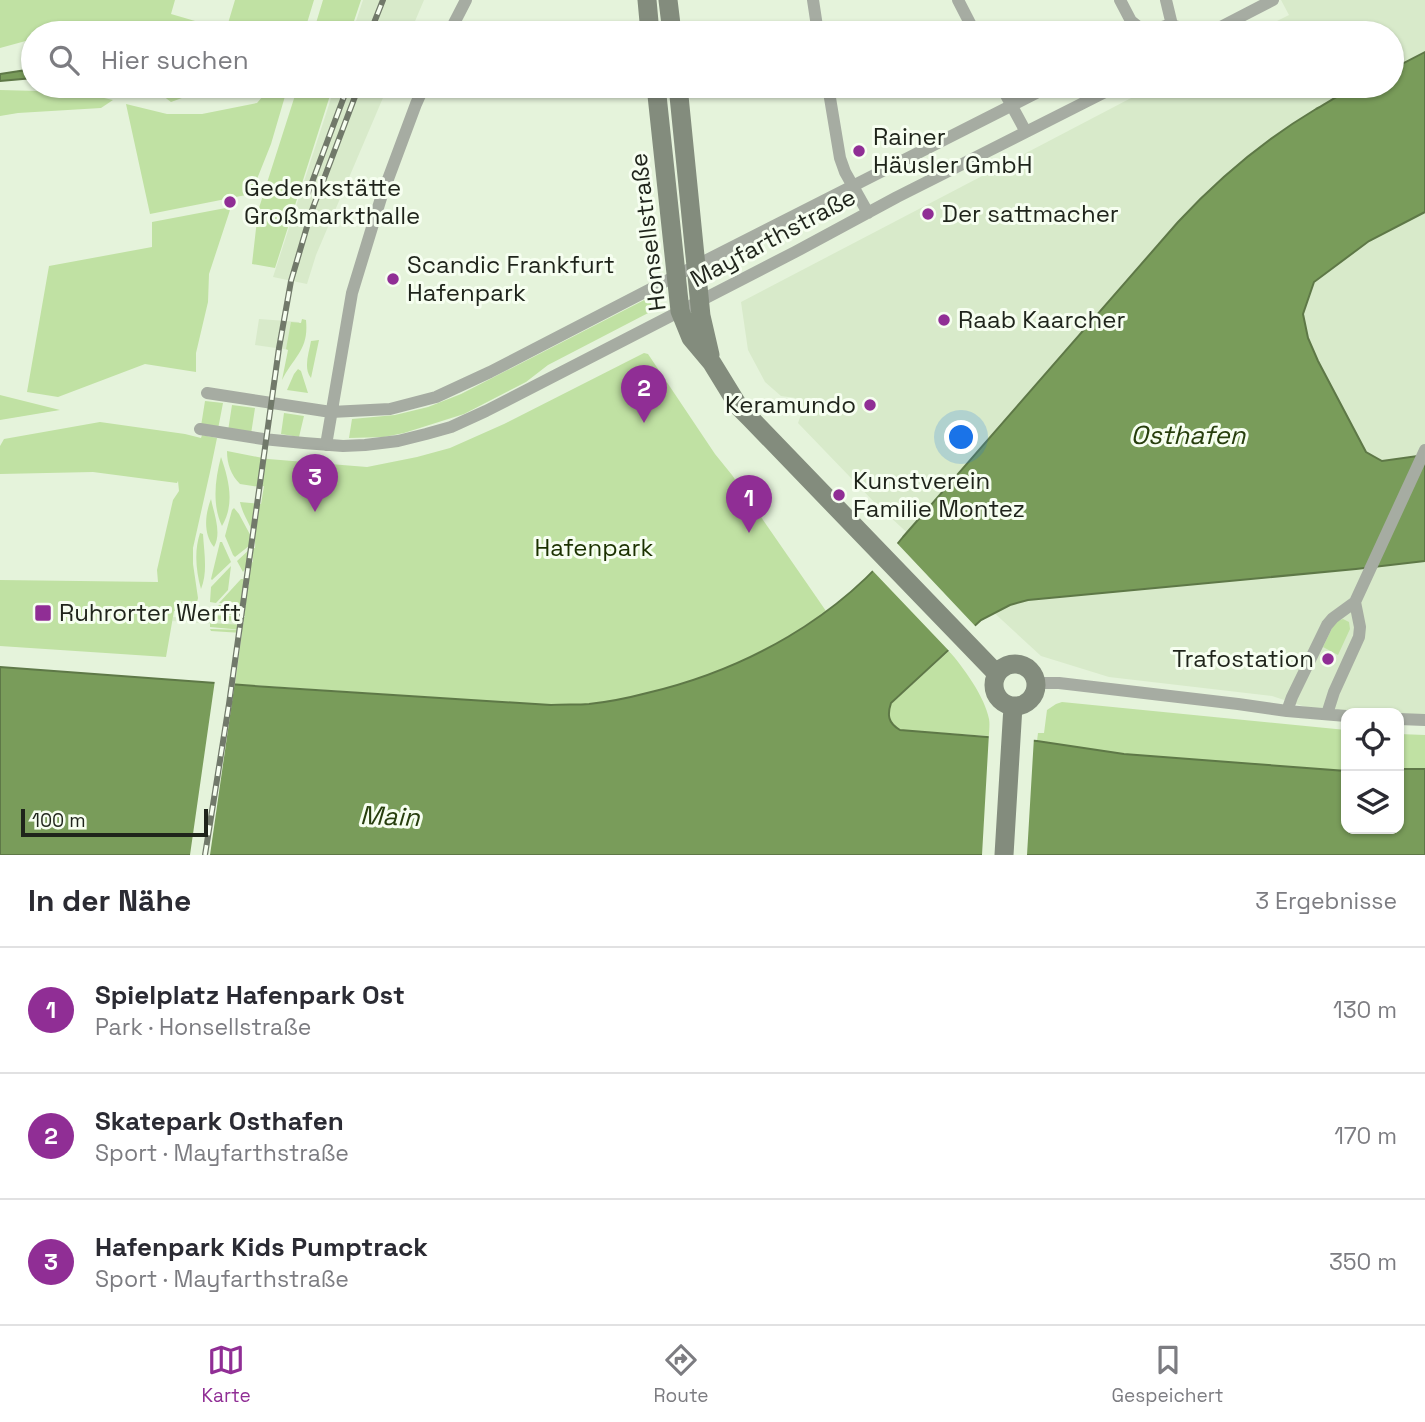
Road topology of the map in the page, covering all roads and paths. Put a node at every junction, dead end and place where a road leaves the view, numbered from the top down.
1 (466, 0) edge
2 (647, 0) edge
3 (668, 0) edge
4 (813, 0) edge
5 (958, 0) edge
6 (1120, 0) edge
7 (1166, 0) edge
8 (1273, 0) edge
9 (455, 21) edge
10 (649, 21) edge
11 (671, 21) edge
12 (816, 21) edge
13 (969, 21) edge
14 (1131, 21) edge
15 (1171, 21) edge
16 (1232, 21) edge
17 (419, 98) edge
18 (657, 98) edge
19 (679, 98) edge
20 (830, 98) edge
21 (1007, 98) edge
22 (1027, 98) edge
23 (1093, 98) edge
24 (1011, 106) junction
25 (1026, 132) junction
26 (853, 186) junction
27 (868, 213) junction
28 (697, 265) junction
29 (677, 276) junction
30 (700, 300) junction
31 (680, 311) junction
32 (712, 363) junction
33 (207, 393) dead end
34 (331, 412) junction
35 (200, 429) dead end
36 (326, 445) junction
37 (1424, 453) edge
38 (1355, 602) junction
39 (997, 674) junction
40 (1036, 682) junction
41 (1013, 706) junction
42 (1287, 711) junction
43 (1327, 714) junction
44 (1341, 715) edge
45 (1404, 719) edge
46 (1425, 720) edge
47 (1004, 855) edge

1 - 9 street
2 - 10 street
3 - 11 street
4 - 12 street
5 - 13 street
6 - 14 street
7 - 15 street
8 - 16 street
17 - 34 street
18 - 29 street, Honsellstraße
19 - 28 street, Honsellstraße
20 - 26 street
21 - 24 street
22 - 24 street, Mayfarthstraße
23 - 25 street, Mayfarthstraße
24 - 25 street
24 - 26 street, Mayfarthstraße
25 - 27 street, Mayfarthstraße
26 - 27 street
26 - 28 street, Mayfarthstraße
27 - 30 street, Mayfarthstraße
28 - 29 street, Mayfarthstraße
28 - 30 street, Honsellstraße
29 - 31 street, Honsellstraße
29 - 34 street, Mayfarthstraße
30 - 31 street, Mayfarthstraße
30 - 32 street, Honsellstraße
31 - 32 street, Honsellstraße
31 - 36 street, Mayfarthstraße
32 - 39 street, Honsellstraße
33 - 34 street, Mayfarthstraße
34 - 36 street
35 - 36 street, Mayfarthstraße
37 - 38 street
38 - 42 street
38 - 43 street
39 - 40 street
39 - 41 street
40 - 41 street
40 - 42 street
41 - 47 street
42 - 43 street
43 - 44 street
45 - 46 street

